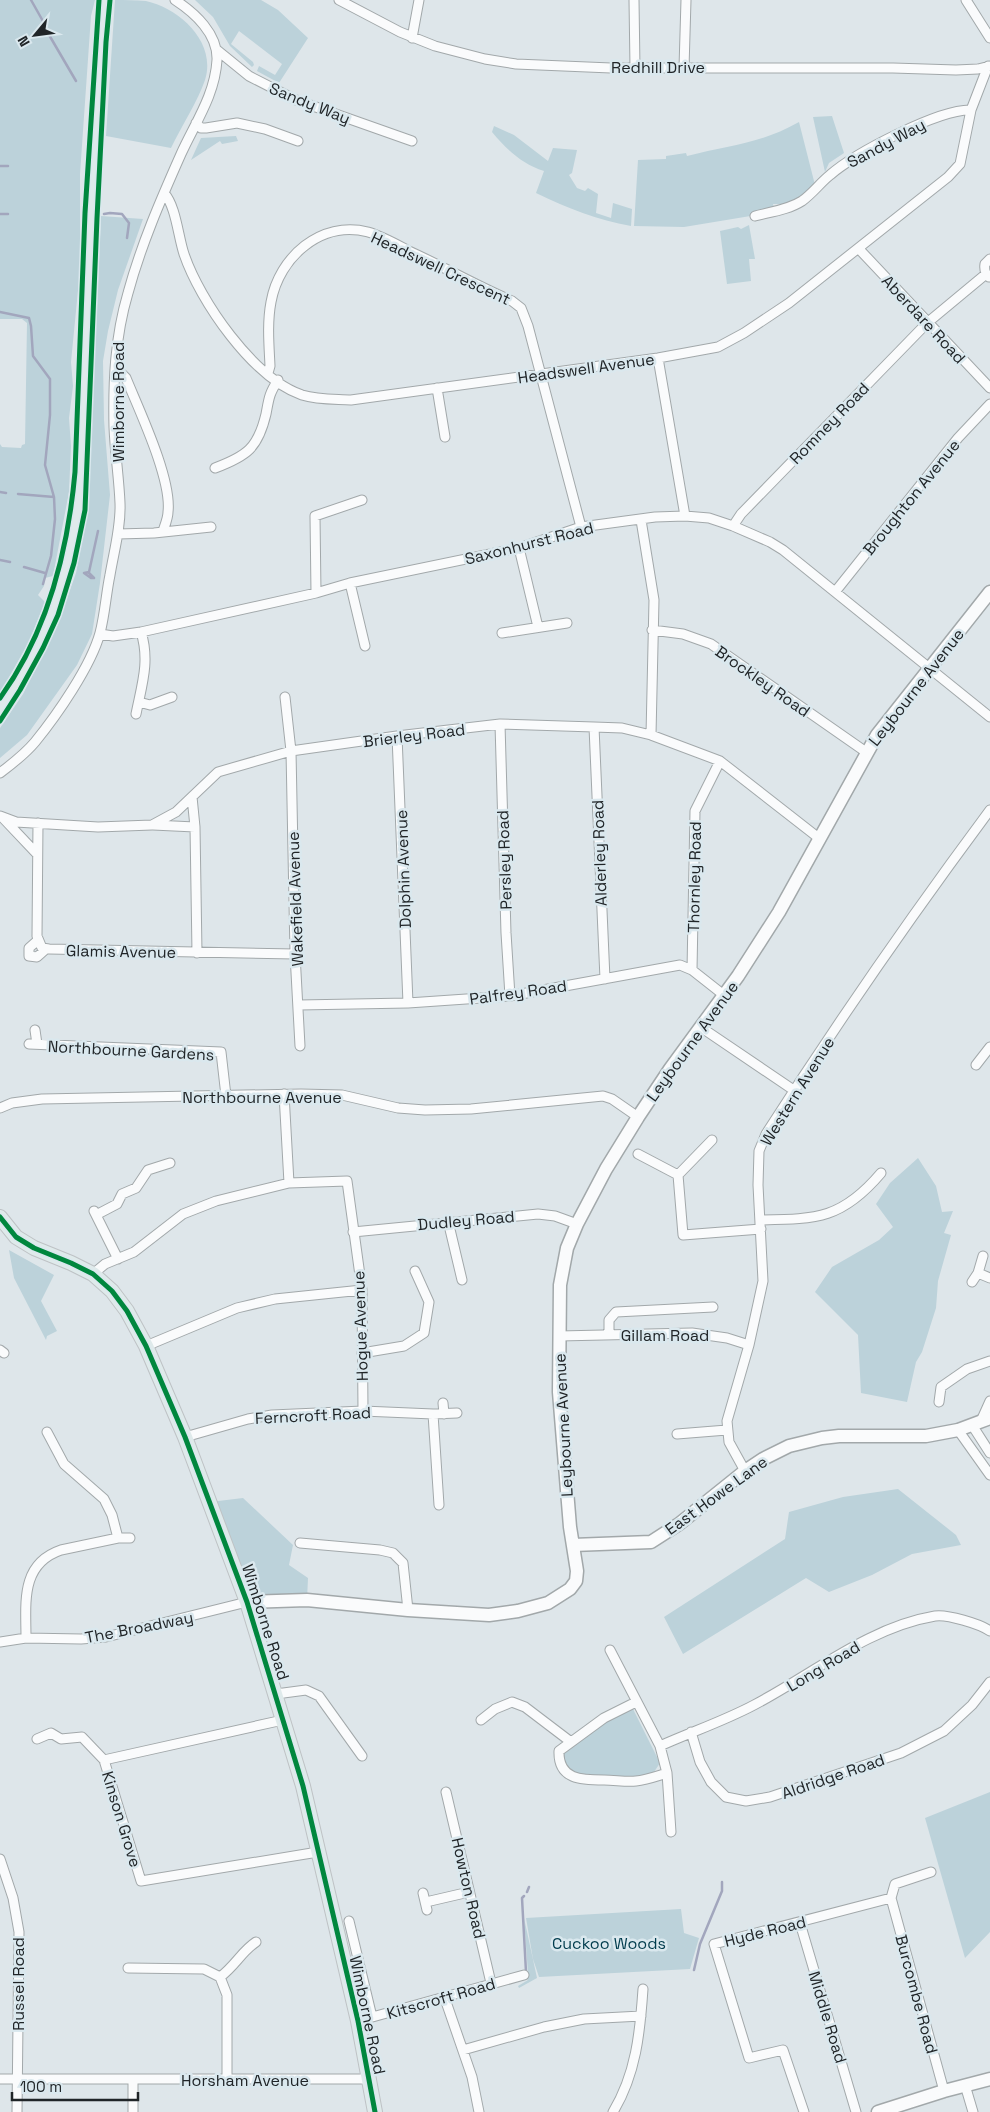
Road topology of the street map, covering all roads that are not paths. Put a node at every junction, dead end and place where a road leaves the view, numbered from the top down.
1 (104, 0) edge
2 (175, 0) edge
3 (339, 0) edge
4 (419, 0) edge
5 (634, 0) edge
6 (686, 0) edge
7 (966, 0) edge
8 (989, 33) edge
9 (412, 38) junction
10 (217, 50) junction
11 (989, 66) edge
12 (635, 68) junction
13 (684, 68) junction
14 (971, 110) junction
15 (196, 123) junction
16 (298, 141) dead end
17 (412, 141) dead end
18 (164, 192) junction
19 (755, 216) dead end
20 (859, 249) junction
21 (990, 260) edge
22 (988, 276) edge
23 (928, 323) junction
24 (658, 358) junction
25 (115, 372) junction
26 (540, 373) junction
27 (268, 374) junction
28 (278, 380) junction
29 (437, 388) junction
30 (990, 388) edge
31 (990, 404) edge
32 (445, 437) dead end
33 (215, 468) dead end
34 (362, 500) dead end
35 (685, 516) junction
36 (641, 520) junction
37 (733, 526) junction
38 (211, 527) dead end
39 (581, 527) junction
40 (163, 531) junction
41 (118, 534) junction
42 (519, 548) junction
43 (350, 583) junction
44 (316, 592) junction
45 (835, 592) junction
46 (990, 592) edge
47 (567, 623) dead end
48 (538, 627) junction
49 (652, 630) junction
50 (141, 632) junction
51 (502, 633) dead end
52 (100, 634) junction
53 (366, 646) dead end
54 (929, 668) junction
55 (172, 697) dead end
56 (285, 697) dead end
57 (139, 702) junction
58 (0, 709) edge
59 (136, 714) dead end
60 (990, 717) edge
61 (500, 724) junction
62 (594, 727) junction
63 (397, 736) junction
64 (651, 736) junction
65 (291, 751) junction
66 (866, 752) junction
67 (720, 761) junction
68 (0, 773) edge
69 (192, 797) junction
70 (990, 810) edge
71 (1, 817) edge
72 (38, 823) junction
73 (152, 826) junction
74 (194, 827) junction
75 (820, 839) junction
76 (37, 854) junction
77 (38, 940) junction
78 (46, 949) junction
79 (196, 953) junction
80 (295, 954) junction
81 (692, 970) junction
82 (605, 978) junction
83 (510, 996) junction
84 (725, 996) junction
85 (408, 1003) junction
86 (299, 1005) junction
87 (702, 1028) junction
88 (35, 1030) dead end
89 (300, 1046) dead end
90 (990, 1047) edge
91 (976, 1065) dead end
92 (795, 1091) junction
93 (284, 1094) junction
94 (226, 1096) junction
95 (0, 1108) edge
96 (638, 1117) junction
97 (712, 1140) dead end
98 (638, 1154) dead end
99 (170, 1163) dead end
100 (881, 1173) dead end
101 (678, 1175) junction
102 (289, 1184) junction
103 (0, 1217) edge
104 (448, 1221) junction
105 (577, 1224) junction
106 (761, 1224) junction
107 (353, 1232) junction
108 (983, 1256) dead end
109 (118, 1259) junction
110 (415, 1271) dead end
111 (978, 1273) junction
112 (93, 1274) junction
113 (990, 1278) edge
114 (462, 1280) dead end
115 (972, 1282) dead end
116 (362, 1290) junction
117 (713, 1307) dead end
118 (609, 1335) junction
119 (559, 1336) junction
120 (750, 1345) junction
121 (146, 1346) junction
122 (362, 1353) junction
123 (990, 1361) edge
124 (990, 1401) edge
125 (939, 1402) dead end
126 (443, 1403) dead end
127 (363, 1411) junction
128 (457, 1413) dead end
129 (433, 1414) junction
130 (444, 1414) junction
131 (981, 1421) edge
132 (727, 1430) junction
133 (958, 1430) junction
134 (46, 1432) dead end
135 (677, 1434) dead end
136 (186, 1437) junction
137 (990, 1453) edge
138 (746, 1471) junction
139 (990, 1475) edge
140 (448, 1494) dead end
141 (438, 1495) junction
142 (439, 1505) dead end
143 (118, 1538) junction
144 (130, 1538) dead end
145 (300, 1543) dead end
146 (573, 1545) junction
147 (247, 1602) junction
148 (408, 1610) junction
149 (990, 1631) edge
150 (26, 1638) junction
151 (0, 1642) edge
152 (610, 1650) dead end
153 (990, 1682) edge
154 (276, 1694) junction
155 (636, 1702) junction
156 (283, 1720) junction
157 (481, 1720) dead end
158 (691, 1732) junction
159 (37, 1739) dead end
160 (571, 1742) junction
161 (660, 1746) junction
162 (362, 1756) dead end
163 (104, 1760) junction
164 (667, 1774) junction
165 (446, 1792) dead end
166 (672, 1832) dead end
167 (318, 1852) junction
168 (0, 1859) edge
169 (931, 1872) dead end
170 (469, 1892) junction
171 (891, 1898) junction
172 (425, 1902) dead end
173 (349, 1920) dead end
174 (800, 1922) junction
175 (256, 1942) dead end
176 (128, 1968) dead end
177 (524, 1975) dead end
178 (220, 1977) junction
179 (491, 1984) junction
180 (643, 1989) dead end
181 (444, 1996) junction
182 (641, 2016) junction
183 (372, 2017) junction
184 (358, 2021) junction
185 (463, 2050) junction
186 (369, 2079) junction
187 (990, 2079) edge
188 (0, 2080) edge
189 (17, 2080) junction
190 (132, 2080) junction
191 (227, 2080) junction
192 (965, 2085) junction
193 (944, 2091) junction
194 (17, 2112) edge
195 (133, 2112) edge
196 (375, 2112) edge
197 (479, 2112) edge
198 (613, 2112) edge
199 (804, 2112) edge
200 (856, 2112) edge
201 (878, 2112) edge
202 (973, 2112) edge

1 - 58 main road
2 - 10 street
3 - 9 street, Redhill Drive
4 - 9 street
5 - 12 street
6 - 13 street
7 - 8 street
9 - 12 street, Redhill Drive
10 - 15 street, Wimborne Road
10 - 17 street, Sandy Way
11 - 13 street, Redhill Drive
11 - 14 street, Headswell Avenue
12 - 13 street, Redhill Drive
14 - 19 street, Sandy Way
14 - 20 street, Headswell Avenue
15 - 16 street
15 - 18 street, Wimborne Road
18 - 25 street, Wimborne Road
18 - 27 street, Headswell Avenue
20 - 23 street, Aberdare Road
20 - 24 street, Headswell Avenue
21 - 22 street
22 - 23 street, Romney Road
23 - 30 street, Aberdare Road
23 - 37 street, Romney Road
24 - 26 street, Headswell Avenue
24 - 35 street
25 - 40 street
25 - 41 street, Wimborne Road
26 - 27 street, Headswell Crescent
26 - 29 street, Headswell Avenue
26 - 39 street, Headswell Crescent
27 - 28 street, Headswell Avenue
28 - 29 street, Headswell Avenue
28 - 33 street
29 - 32 street
31 - 45 street, Broughton Avenue
34 - 44 street
35 - 36 street, Saxonhurst Road
35 - 37 street, Saxonhurst Road
36 - 39 street, Saxonhurst Road
36 - 49 street
37 - 45 street, Saxonhurst Road
38 - 40 street
39 - 42 street, Saxonhurst Road
40 - 41 street
41 - 52 street, Wimborne Road
42 - 43 street, Saxonhurst Road
42 - 48 street
43 - 44 street, Saxonhurst Road
43 - 53 street
44 - 50 street, Saxonhurst Road
45 - 54 street, Saxonhurst Road
46 - 54 street, Leybourne Avenue
47 - 48 street
48 - 51 street
49 - 64 street
49 - 66 street, Brockley Road
50 - 52 street, Saxonhurst Road
50 - 57 street
52 - 68 street, Wimborne Road
54 - 60 street, Saxonhurst Road
54 - 66 street, Leybourne Avenue
55 - 57 street
56 - 65 street, Wakefield Avenue
57 - 59 street
61 - 62 street, Brierley Road
61 - 63 street, Brierley Road
61 - 83 street, Persley Road
62 - 64 street, Brierley Road
62 - 82 street, Alderley Road
63 - 65 street, Brierley Road
63 - 85 street, Dolphin Avenue
64 - 67 street, Brierley Road
65 - 69 street, Brierley Road
65 - 80 street, Wakefield Avenue
66 - 75 street, Leybourne Avenue
67 - 75 street, Brierley Road
67 - 81 street, Thornley Road
69 - 73 street, Brierley Road
69 - 74 street
70 - 92 street, Western Avenue
71 - 72 street, Brierley Road
71 - 76 street
72 - 73 street, Brierley Road
72 - 76 street
73 - 74 street
74 - 79 street
75 - 84 street, Leybourne Avenue
76 - 77 street
77 - 78 street, Glamis Avenue
77 - 78 street
78 - 79 street, Glamis Avenue
79 - 80 street, Glamis Avenue
80 - 86 street, Wakefield Avenue
81 - 82 street, Palfrey Road
81 - 84 street
82 - 83 street, Palfrey Road
83 - 85 street, Palfrey Road
84 - 87 street, Leybourne Avenue
85 - 86 street, Palfrey Road
86 - 89 street, Wakefield Avenue
87 - 92 street
87 - 96 street, Leybourne Avenue
88 - 94 street, Northbourne Gardens
90 - 91 street
92 - 106 street, Western Avenue
93 - 94 street, Northbourne Avenue
93 - 96 street, Northbourne Avenue
93 - 102 street
94 - 95 street, Northbourne Avenue
96 - 105 street, Leybourne Avenue
97 - 101 street
98 - 101 street
99 - 109 street
100 - 106 street
101 - 106 street
102 - 107 street, Hogue Avenue
102 - 109 street
103 - 112 main road, Wimborne Road
104 - 105 street, Dudley Road
104 - 107 street, Dudley Road
104 - 114 street
105 - 119 street, Leybourne Avenue
106 - 120 street, Western Avenue
107 - 116 street, Hogue Avenue
108 - 111 street
109 - 112 street
110 - 122 street
111 - 113 street
111 - 115 street
112 - 121 main road, Wimborne Road
116 - 121 street
116 - 122 street, Hogue Avenue
117 - 118 street, Gillam Road
118 - 119 street, Gillam Road
118 - 120 street, Gillam Road
119 - 146 street, Leybourne Avenue
120 - 132 street, Western Avenue
121 - 136 main road, Wimborne Road
122 - 127 street, Hogue Avenue
123 - 125 street
124 - 131 street
126 - 130 street
127 - 129 street, Ferncroft Road
127 - 136 street, Ferncroft Road
128 - 130 street, Ferncroft Road
129 - 130 street, Ferncroft Road
129 - 141 street
131 - 133 street, East Howe Lane
131 - 137 street
132 - 135 street
132 - 138 street
133 - 138 street, East Howe Lane
133 - 139 street
134 - 143 street
136 - 147 main road, Wimborne Road
138 - 146 street, East Howe Lane
140 - 141 street
141 - 142 street
143 - 144 street
143 - 150 street
145 - 148 street
146 - 148 street
147 - 148 street
147 - 150 street, The Broadway
147 - 154 main road, Wimborne Road
149 - 158 street, Long Road
150 - 151 street, The Broadway
152 - 155 street
153 - 158 street, Aldridge Road
154 - 156 main road, Wimborne Road
154 - 162 street
155 - 160 street
155 - 161 street
156 - 163 street, Kinson Grove
156 - 167 main road, Wimborne Road
157 - 160 street
158 - 161 street, Long Road
159 - 163 street
160 - 164 street
161 - 164 street
163 - 167 street, Kinson Grove
164 - 166 street
165 - 170 street, Howton Road
167 - 184 main road, Wimborne Road
168 - 189 street, Russel Road
169 - 171 street
170 - 172 street
170 - 179 street, Howton Road
171 - 174 street, Hyde Road
171 - 193 street, Burcombe Road
173 - 183 street, Wimborne Road
174 - 199 street, Hyde Road
174 - 200 street, Middle Road
175 - 178 street
176 - 178 street
177 - 179 street, Kitscroft Road
178 - 191 street
179 - 181 street, Kitscroft Road
180 - 182 street
181 - 183 street, Kitscroft Road
181 - 185 street
182 - 185 street
182 - 198 street
183 - 184 street, Kitscroft Road
184 - 186 main road, Wimborne Road
185 - 197 street
186 - 191 street, Horsham Avenue
186 - 196 main road, Wimborne Road
187 - 192 street
188 - 189 street, Horsham Avenue
189 - 190 street, Horsham Avenue
189 - 194 street, Russel Road
190 - 191 street, Horsham Avenue
190 - 195 street
192 - 193 street
192 - 202 street
193 - 201 street

